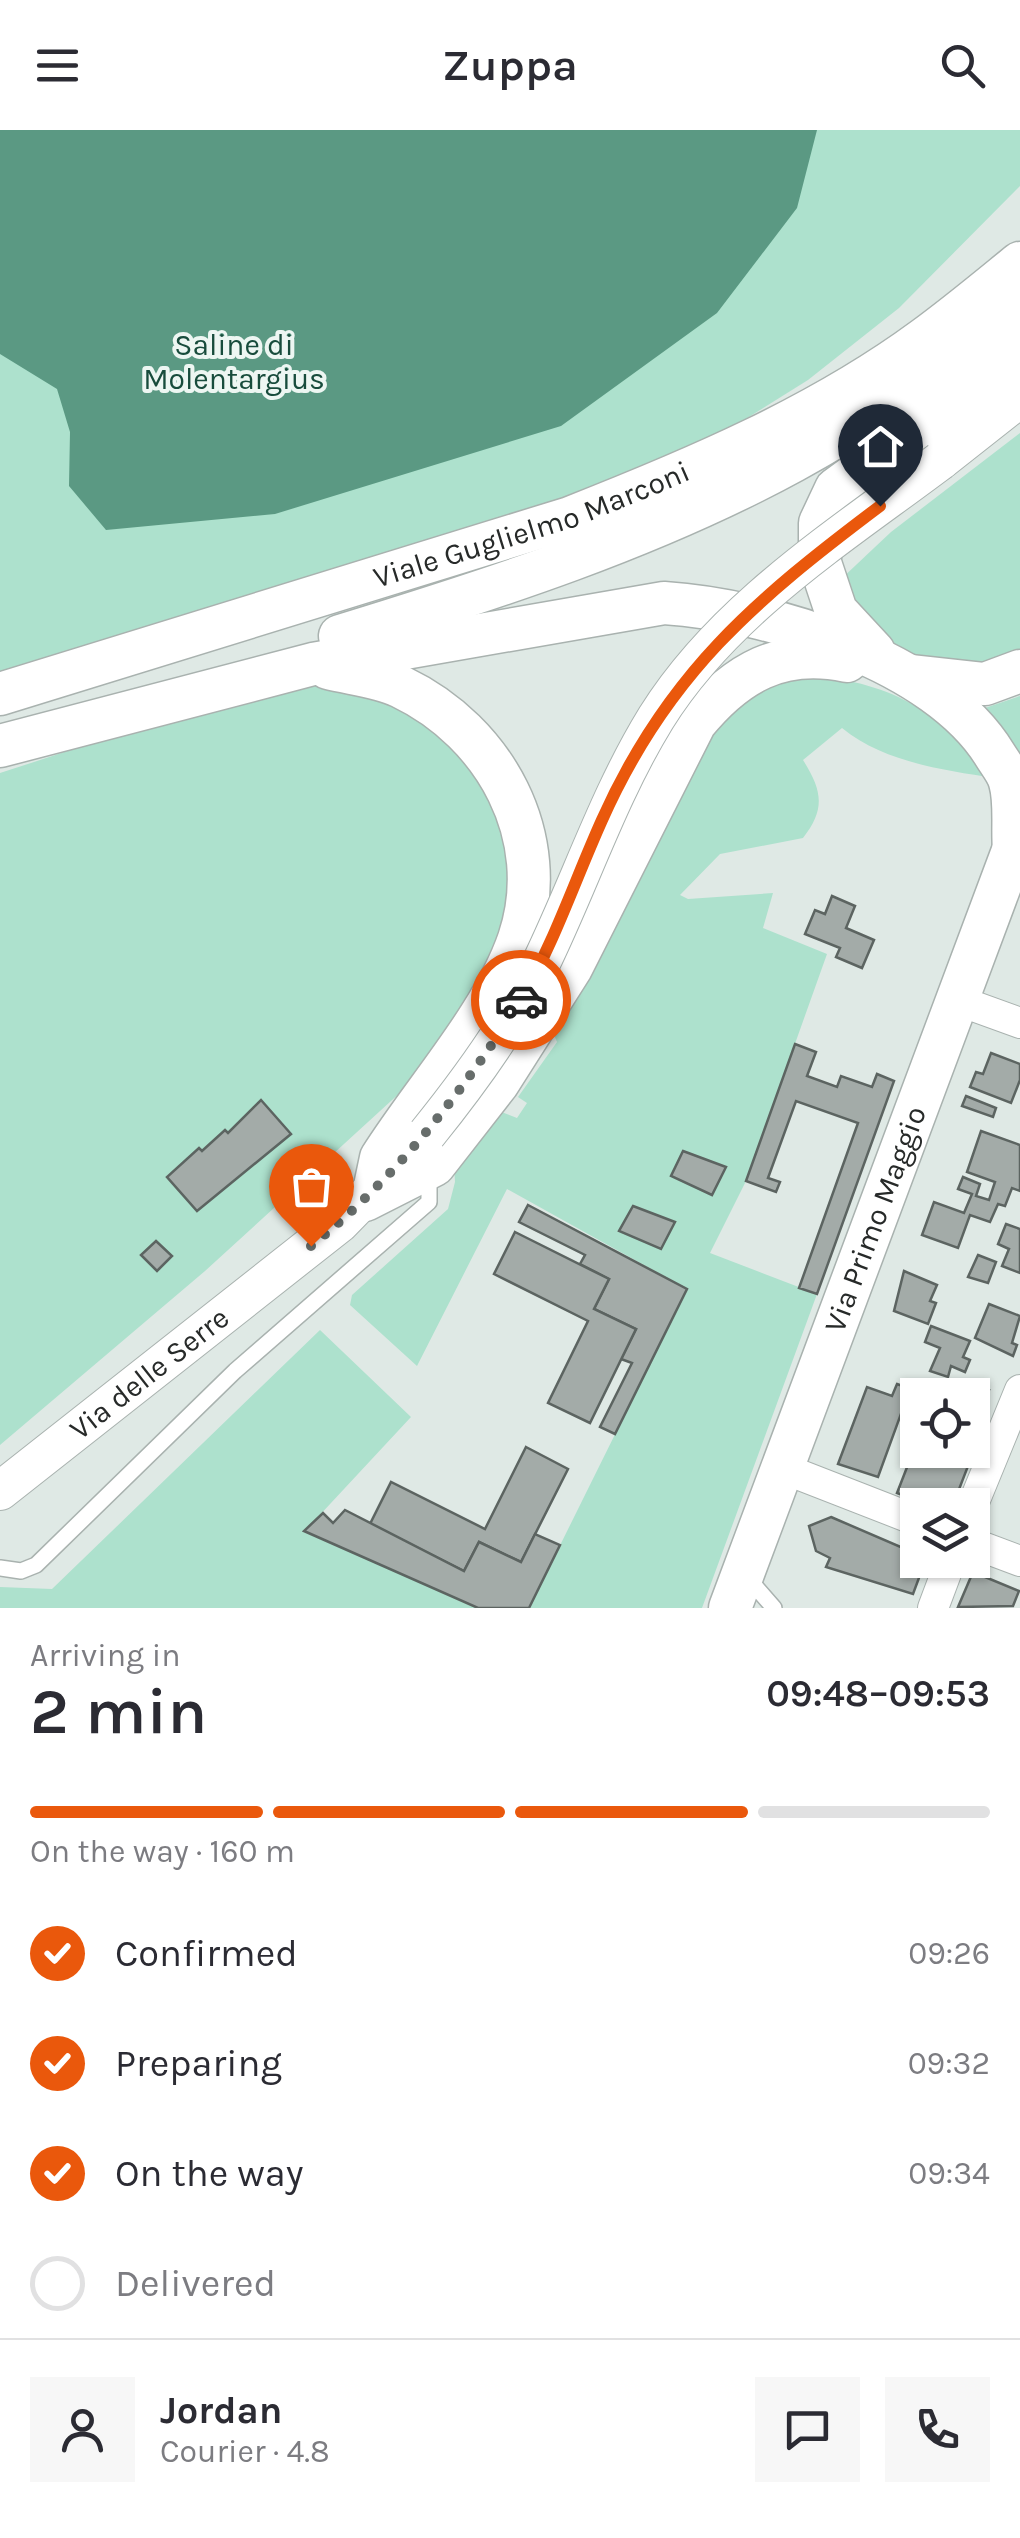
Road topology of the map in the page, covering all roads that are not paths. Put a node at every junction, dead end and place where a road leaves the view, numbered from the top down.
1 (1019, 263) edge
2 (1020, 309) edge
3 (1020, 355) edge
4 (1020, 398) edge
5 (312, 664) junction
6 (898, 672) junction
7 (1020, 672) edge
8 (0, 694) edge
9 (0, 743) edge
10 (1017, 841) edge
11 (954, 999) junction
12 (1020, 1023) edge
13 (428, 1152) junction
14 (370, 1196) junction
15 (1020, 1390) edge
16 (782, 1468) junction
17 (980, 1488) edge
18 (0, 1491) edge
19 (900, 1514) edge
20 (990, 1549) edge
21 (1020, 1561) edge
22 (0, 1568) edge
23 (945, 1578) edge
24 (736, 1590) edge
25 (774, 1608) edge
26 (933, 1608) edge

1 - 8 main road, Viale Guglielmo Marconi
2 - 9 main road, Viale Guglielmo Marconi
3 - 6 main road
4 - 13 street, bridge
5 - 6 main road
5 - 9 main road
5 - 14 main road
6 - 7 main road
6 - 10 main road
6 - 13 main road
10 - 11 main road, Via Primo Maggio
11 - 12 street
11 - 16 main road, Via Primo Maggio
13 - 14 main road
13 - 22 lane
14 - 18 street, Via delle Serre
15 - 17 street
16 - 19 street
16 - 24 main road, Via Primo Maggio
20 - 21 street
23 - 26 street
24 - 25 lane

